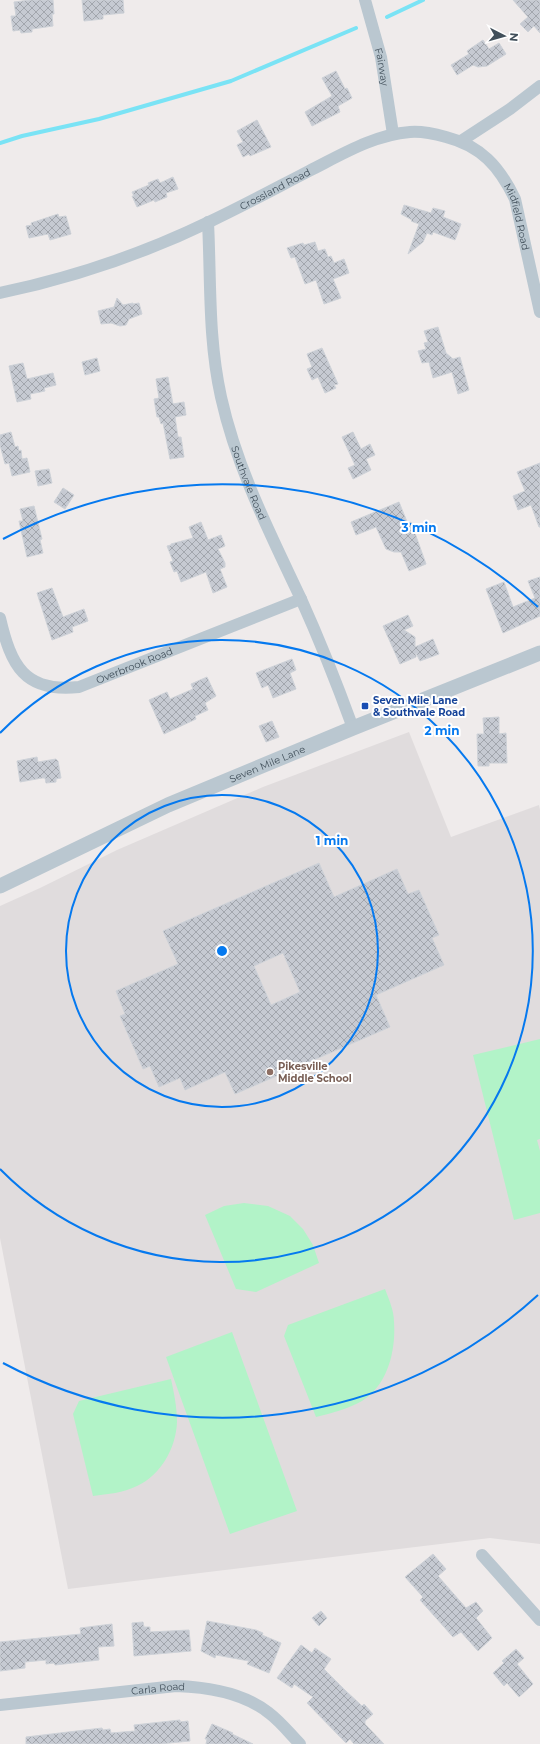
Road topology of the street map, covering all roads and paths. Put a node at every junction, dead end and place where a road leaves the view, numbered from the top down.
1 (365, 0) edge
2 (540, 86) edge
3 (393, 134) junction
4 (461, 141) junction
5 (208, 222) junction
6 (0, 293) edge
7 (540, 312) edge
8 (301, 599) junction
9 (0, 618) edge
10 (540, 653) edge
11 (353, 728) junction
12 (0, 886) edge
13 (482, 1554) dead end
14 (540, 1620) edge
15 (0, 1705) edge
16 (300, 1744) edge

1 - 3 street, Fairway
2 - 4 street
3 - 4 street, Crossland Road
3 - 5 street, Crossland Road
4 - 7 street, Midfield Road
5 - 6 street, Crossland Road
5 - 8 street, Southvale Road
8 - 9 street, Overbrook Road
8 - 11 street, Southvale Road
10 - 11 street, Seven Mile Lane
11 - 12 street, Seven Mile Lane
13 - 14 street
15 - 16 street, Carla Road

